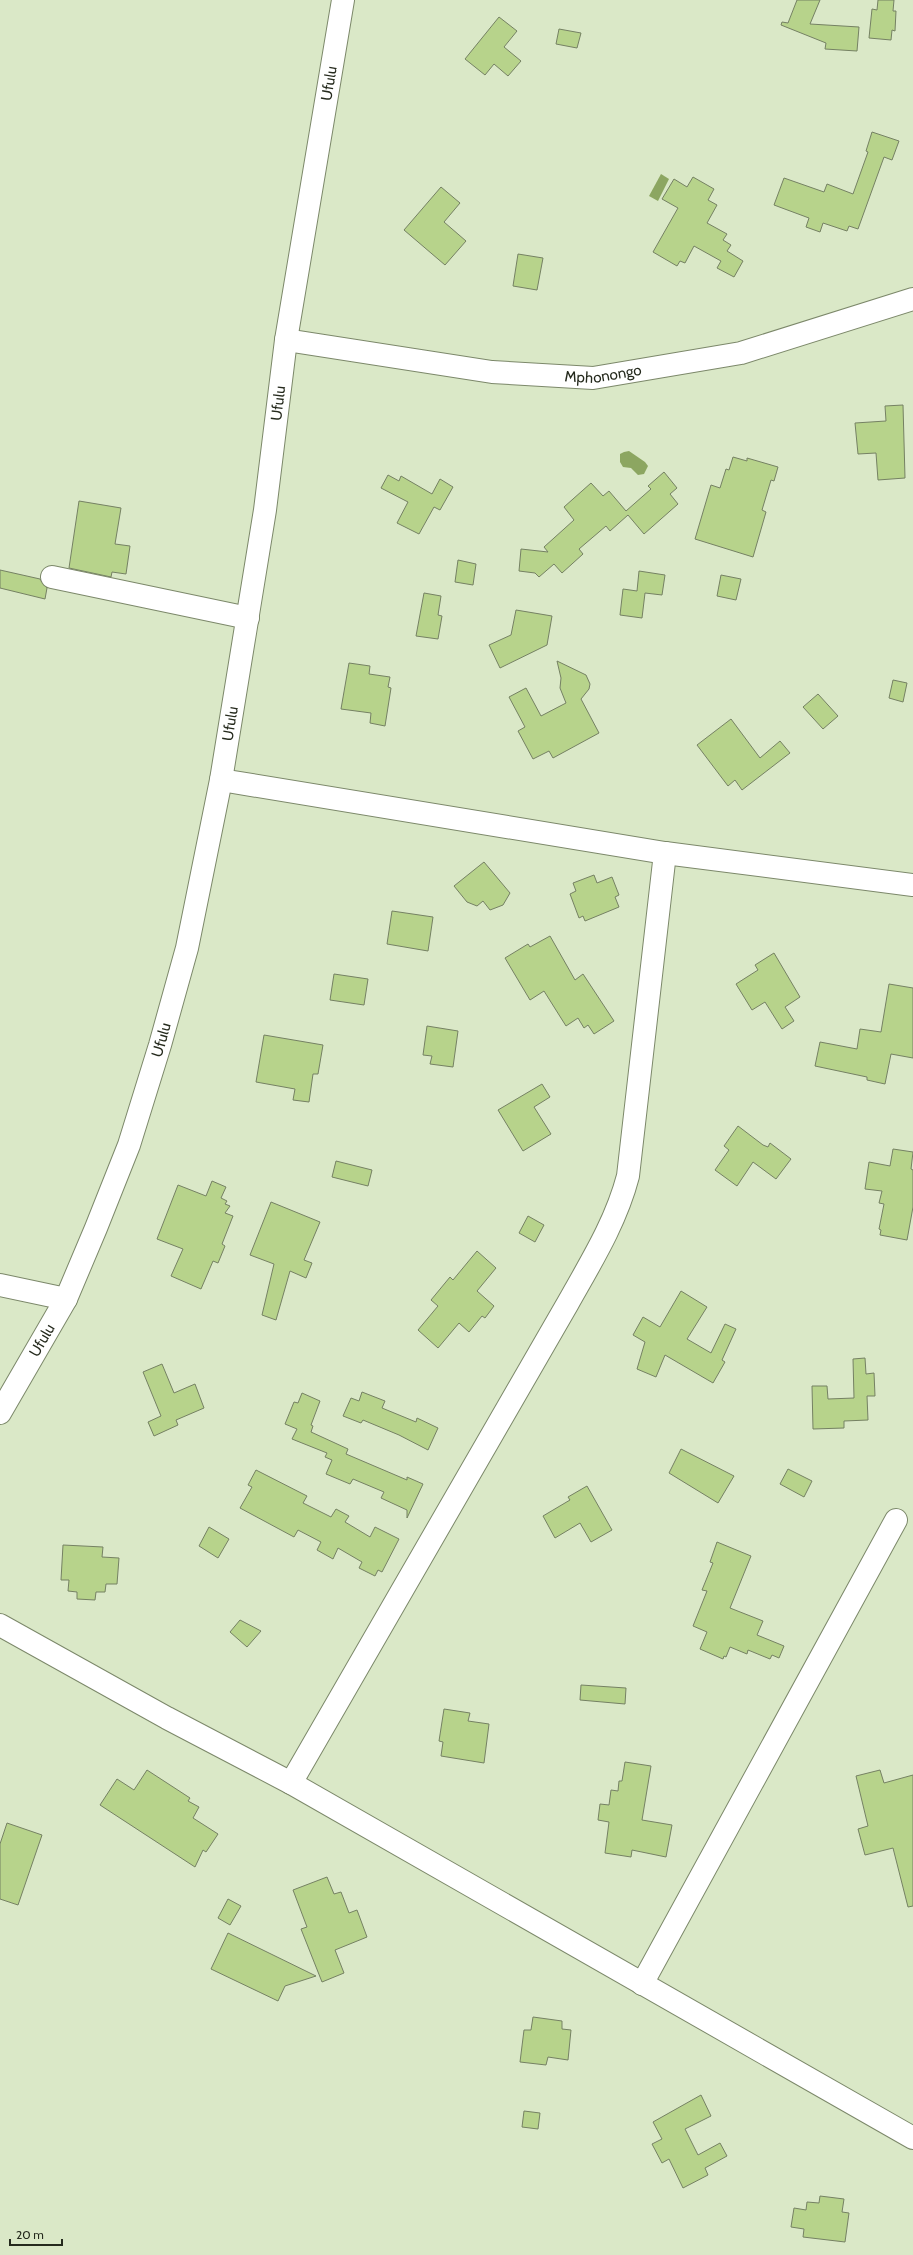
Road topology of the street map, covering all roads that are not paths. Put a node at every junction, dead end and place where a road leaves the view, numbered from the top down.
1 (343, 0) edge
2 (913, 299) edge
3 (286, 340) junction
4 (52, 577) dead end
5 (248, 618) junction
6 (221, 780) junction
7 (665, 854) junction
8 (913, 885) edge
9 (0, 1285) edge
10 (66, 1299) junction
11 (0, 1413) edge
12 (896, 1520) dead end
13 (0, 1625) edge
14 (291, 1783) junction
15 (642, 1984) junction
16 (913, 2138) edge

1 - 3 street, Ufulu
2 - 3 street, Mphonongo
3 - 5 street, Ufulu
4 - 5 street
5 - 6 street, Ufulu
6 - 7 street
6 - 10 street, Ufulu
7 - 8 street
7 - 14 street
9 - 10 street
10 - 11 street, Ufulu
12 - 15 street
13 - 14 street
14 - 15 street
15 - 16 street

